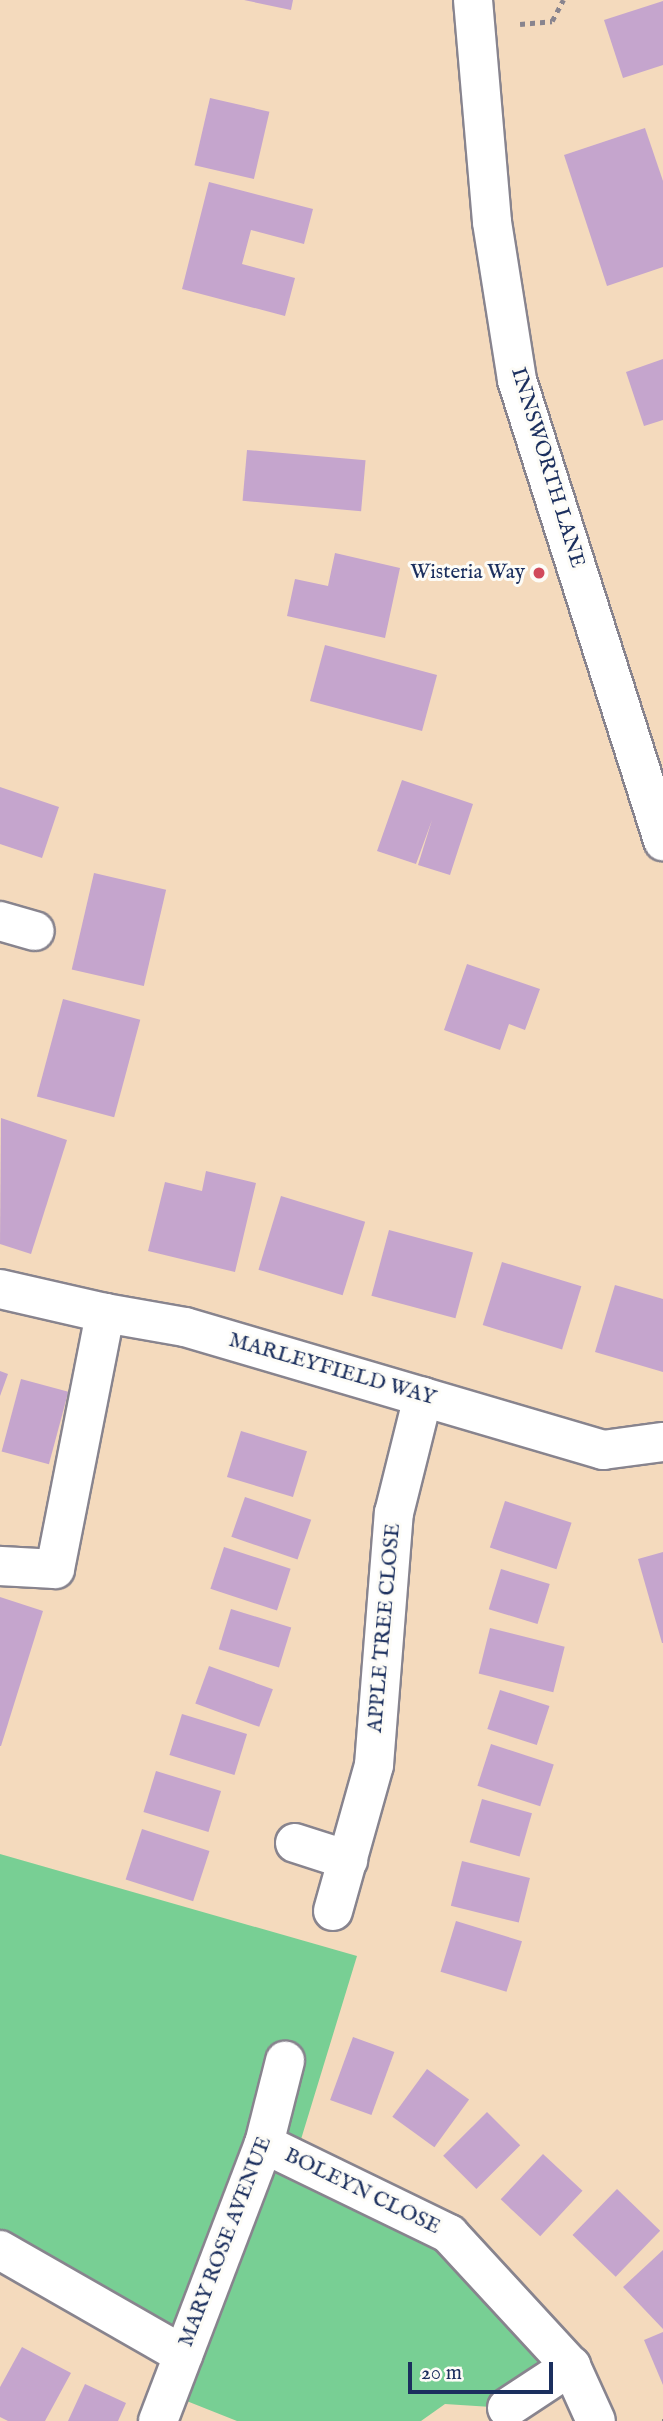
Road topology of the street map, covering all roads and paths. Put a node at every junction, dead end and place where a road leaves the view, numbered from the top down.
1 (473, 0) edge
2 (663, 841) edge
3 (0, 1289) edge
4 (105, 1313) junction
5 (423, 1397) junction
6 (663, 1442) edge
7 (0, 1566) edge
8 (295, 1843) dead end
9 (348, 1860) junction
10 (333, 1911) dead end
11 (285, 2061) dead end
12 (264, 2144) junction
13 (0, 2250) edge
14 (183, 2355) junction
15 (571, 2366) junction
16 (507, 2408) dead end
17 (158, 2421) edge
18 (596, 2421) edge

1 - 2 street, INNSWORTH LANE
3 - 4 street, MARLEYFIELD WAY
4 - 5 street, MARLEYFIELD WAY
4 - 7 street
5 - 6 street, MARLEYFIELD WAY
5 - 9 street, APPLE TREE CLOSE
8 - 9 street
9 - 10 street, APPLE TREE CLOSE
11 - 12 street, MARY ROSE AVENUE
12 - 14 street, MARY ROSE AVENUE
12 - 15 street, BOLEYN CLOSE
13 - 14 street
14 - 17 street, MARY ROSE AVENUE
15 - 16 street
15 - 18 street, BOLEYN CLOSE

